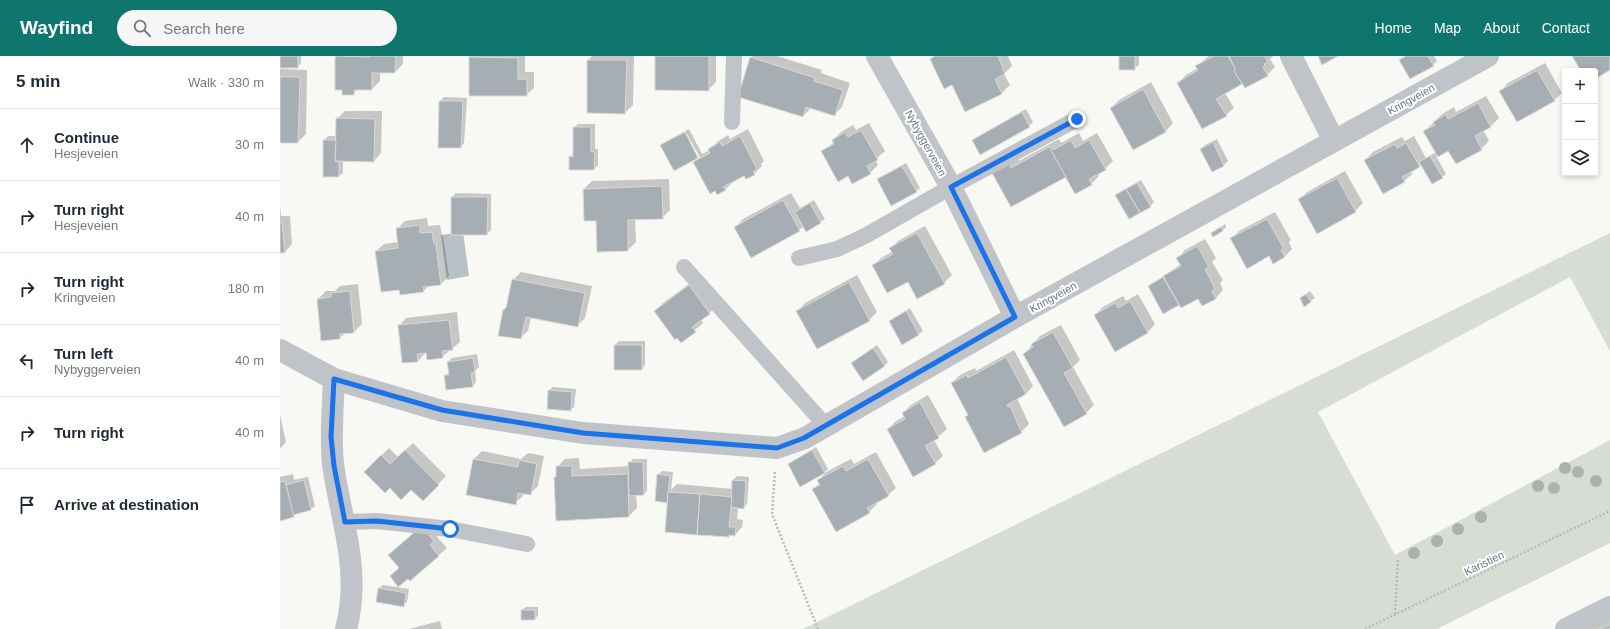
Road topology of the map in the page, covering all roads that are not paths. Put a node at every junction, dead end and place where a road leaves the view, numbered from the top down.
1 (734, 56) edge
2 (876, 56) edge
3 (1290, 56) edge
4 (1488, 56) edge
5 (1077, 119) dead end
6 (732, 122) dead end
7 (1334, 141) junction
8 (951, 187) junction
9 (799, 258) dead end
10 (684, 266) dead end
11 (1015, 317) junction
12 (280, 350) edge
13 (334, 379) junction
14 (826, 426) junction
15 (345, 522) junction
16 (527, 544) dead end
17 (1610, 607) edge
18 (346, 629) edge
19 (1566, 629) edge

1 - 6 lane
2 - 8 street, Nybyggerveien
3 - 7 street
4 - 7 street, Kringveien
5 - 8 lane
7 - 11 street, Kringveien
8 - 9 lane
8 - 11 street, Nybyggerveien
10 - 14 lane
11 - 14 street, Kringveien
12 - 13 street, Kringveien
13 - 14 street, Kringveien
13 - 15 street
15 - 16 lane
15 - 18 street
17 - 19 street

